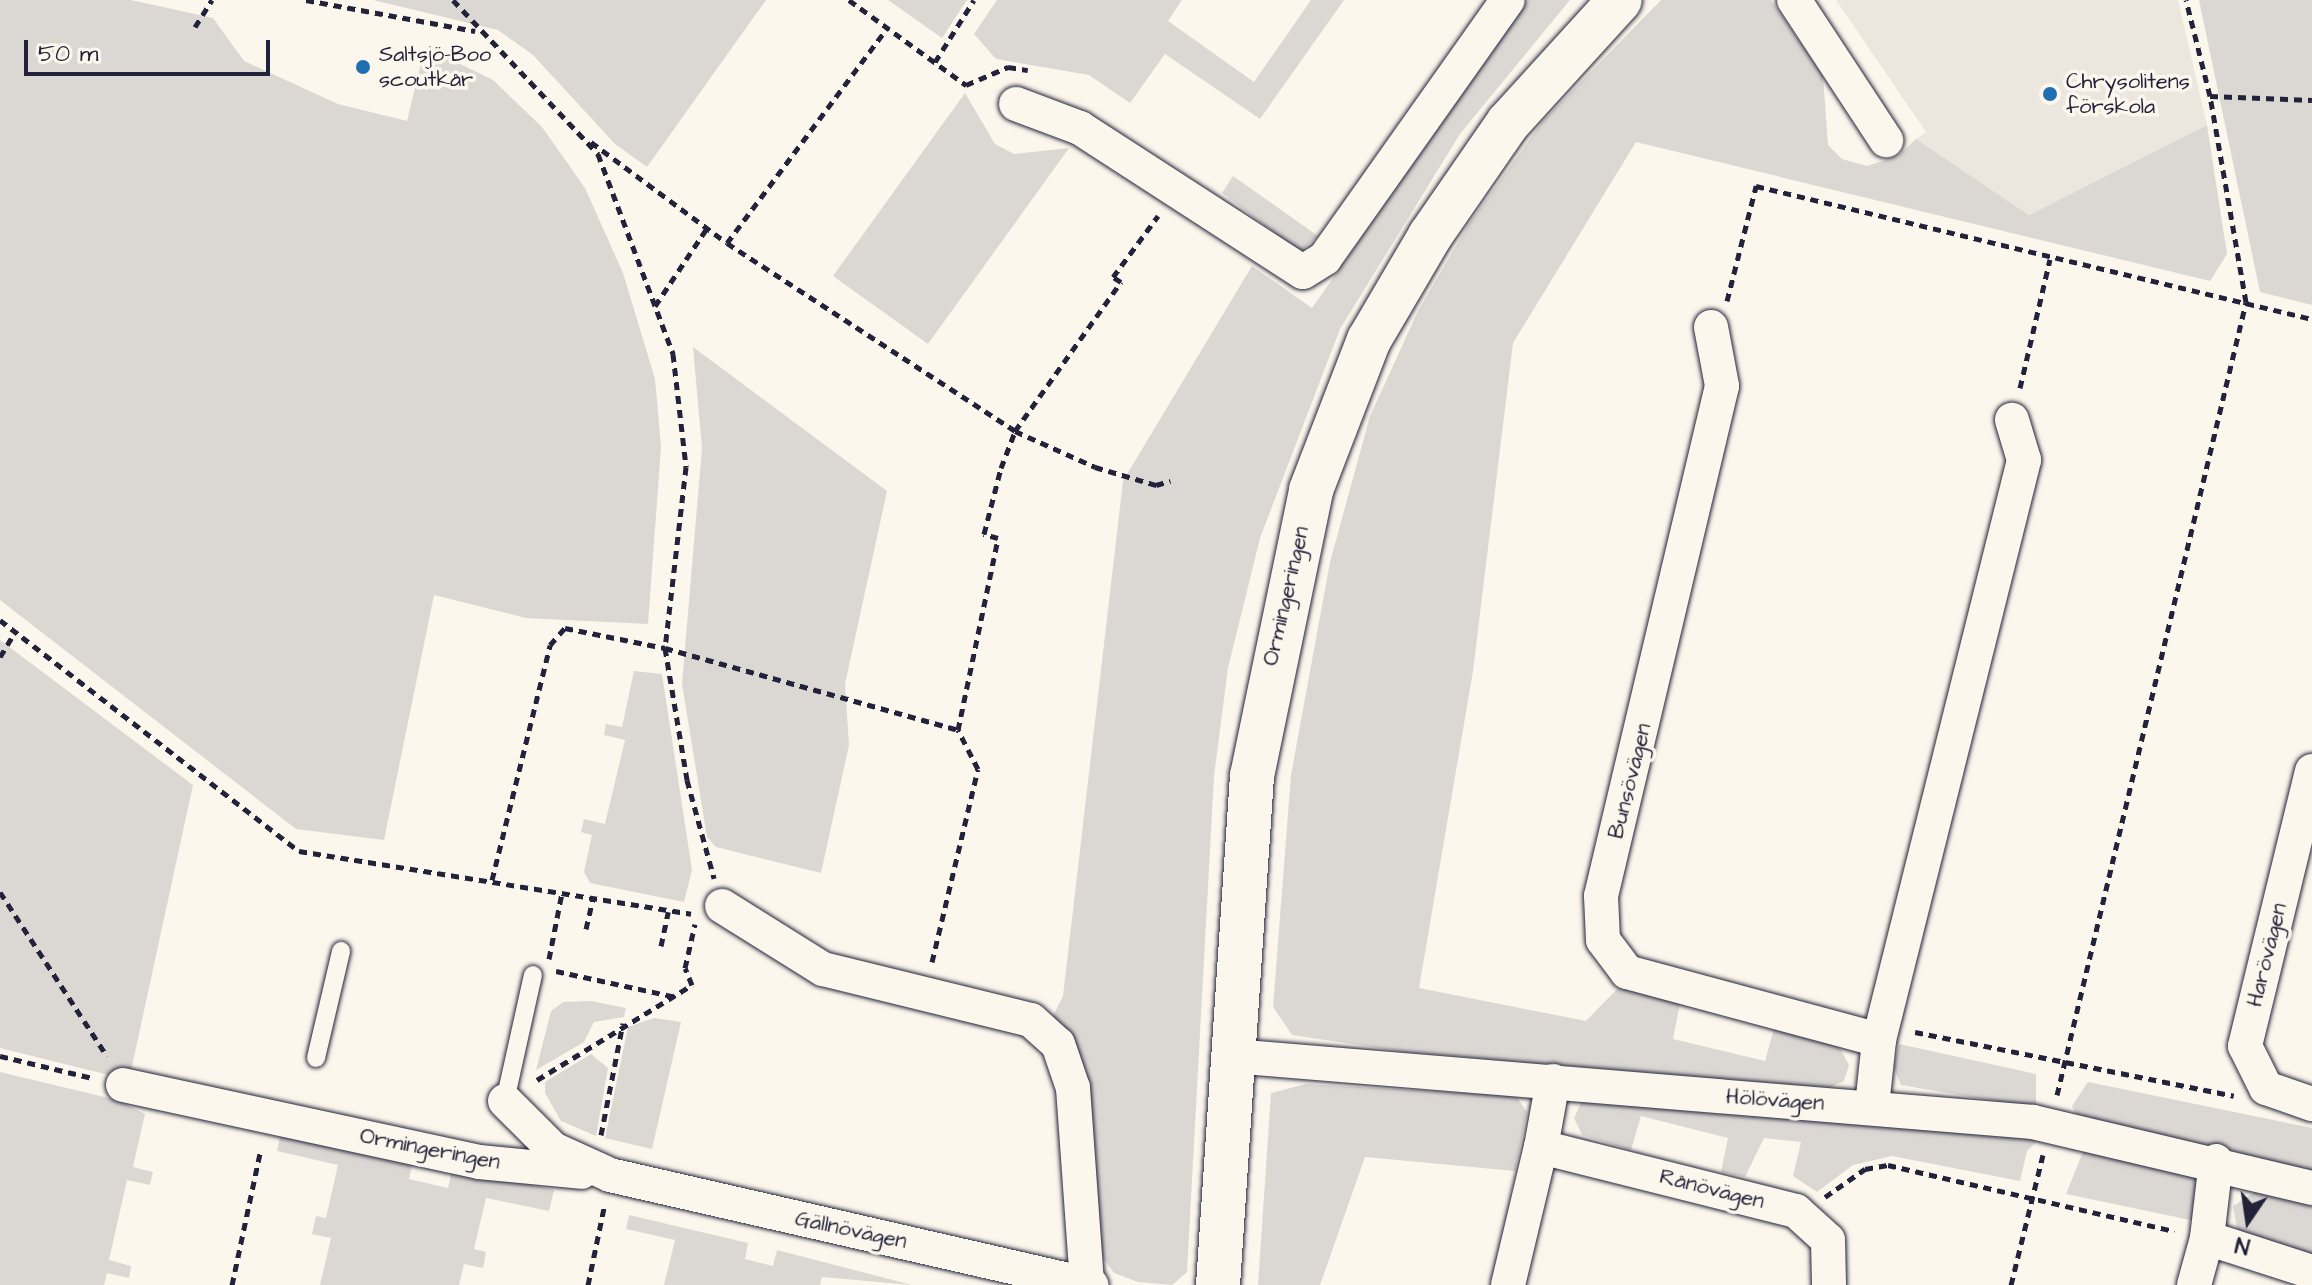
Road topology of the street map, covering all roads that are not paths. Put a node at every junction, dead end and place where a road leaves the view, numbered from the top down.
1 (1508, 0) edge
2 (1620, 0) edge
3 (1794, 0) edge
4 (1016, 104) dead end
5 (1886, 140) dead end
6 (1711, 327) road end
7 (2012, 420) road end
8 (2312, 771) edge
9 (710, 910) road end
10 (341, 951) dead end
11 (543, 969) road end
12 (1881, 1032) junction
13 (1232, 1056) junction
14 (316, 1058) dead end
15 (1553, 1081) junction
16 (123, 1085) road end
17 (514, 1095) joint
18 (2312, 1104) edge
19 (1872, 1106) junction
20 (1541, 1147) junction
21 (2216, 1161) junction
22 (604, 1163) junction
23 (2312, 1188) edge
24 (2207, 1238) junction
25 (2312, 1272) edge
26 (1090, 1284) edge
27 (1218, 1285) edge
28 (1508, 1285) edge
29 (1829, 1285) edge
30 (2194, 1285) edge

1 - 4 street
2 - 13 street, Ormingeringen
3 - 5 street
6 - 12 street, Bunsövägen
7 - 12 street
8 - 18 street, Harövägen
9 - 26 street
10 - 14 lane
11 - 17 lane
12 - 19 street
13 - 15 street, Hölövägen
13 - 27 street, Ormingeringen
15 - 19 street, Hölövägen
15 - 20 street
16 - 22 street, Ormingeringen
17 - 22 street
19 - 21 street, Hölövägen
20 - 28 street
20 - 29 street, Rånövägen
21 - 23 street, Hölövägen
21 - 24 street
22 - 26 street, Gällnövägen
24 - 25 street
24 - 30 street

